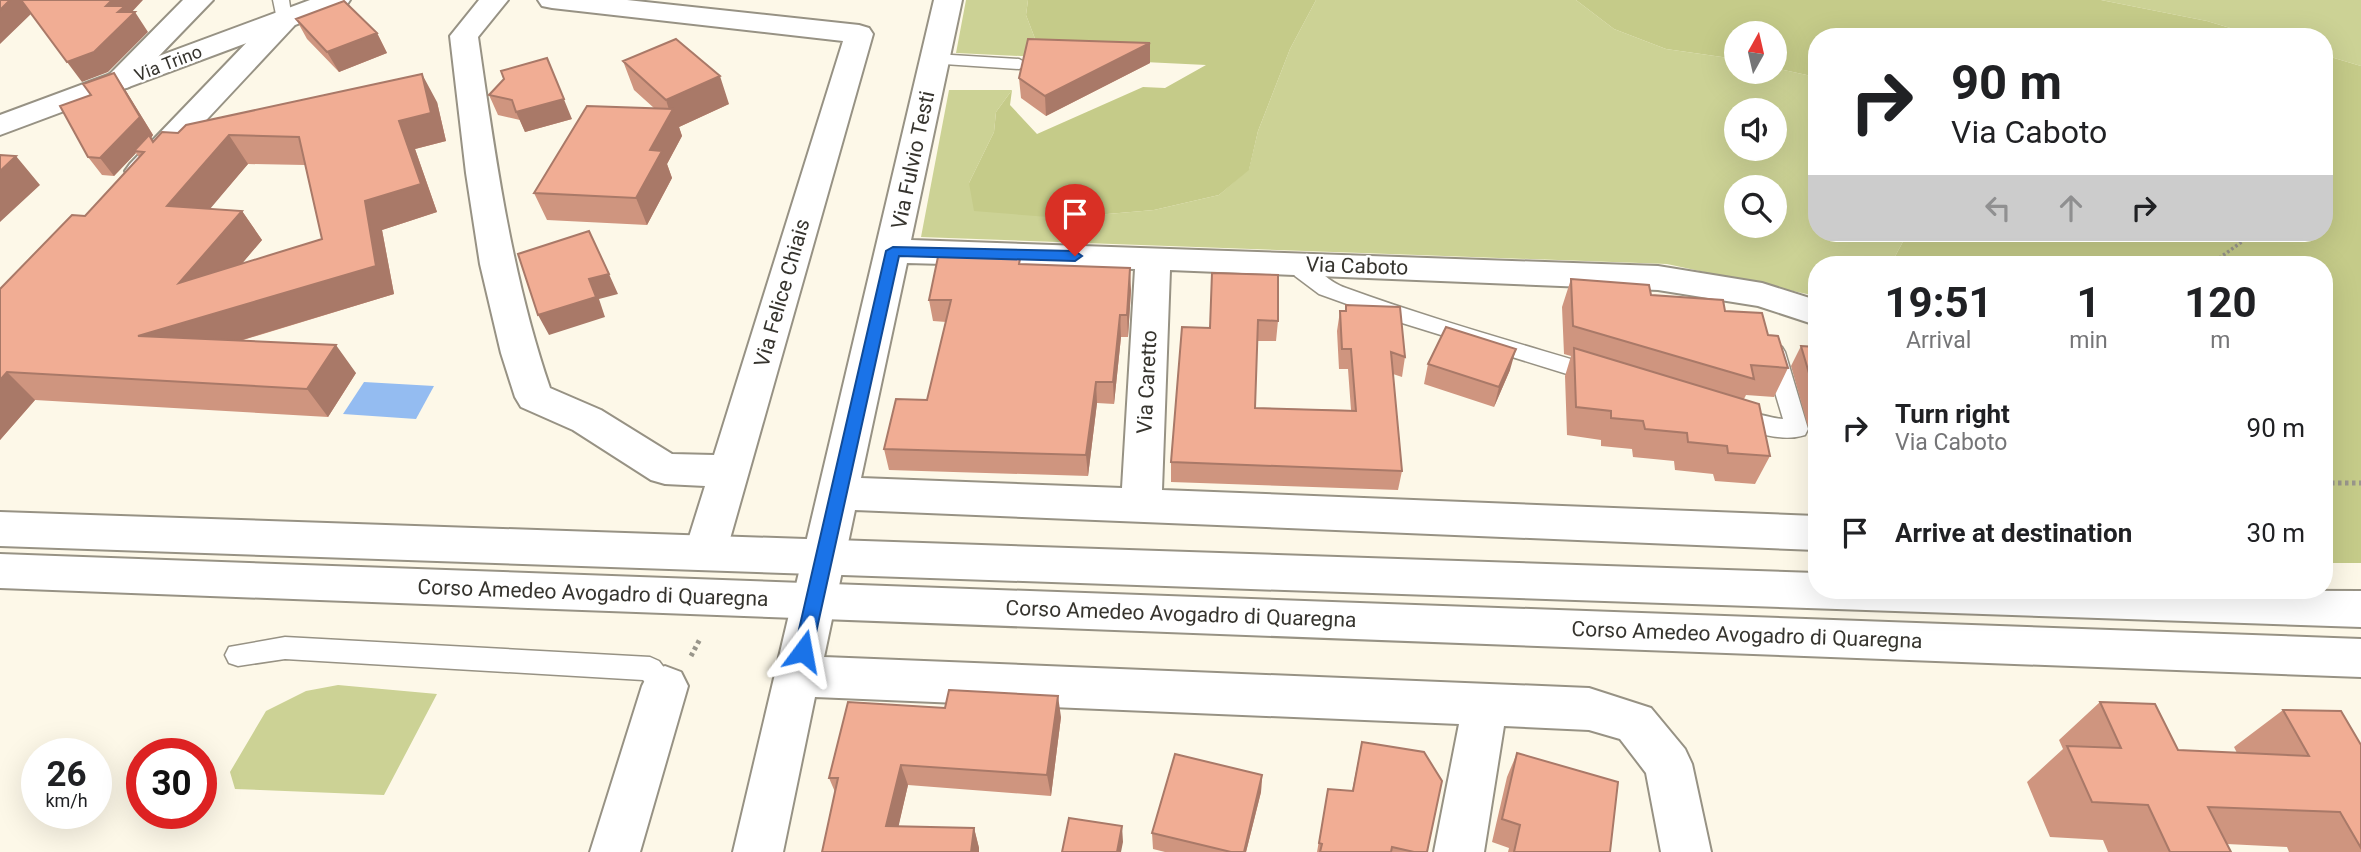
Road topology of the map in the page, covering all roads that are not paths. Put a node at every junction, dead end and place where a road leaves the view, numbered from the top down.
1 (199, 0) edge
2 (336, 0) edge
3 (494, 0) edge
4 (552, 0) edge
5 (948, 0) edge
6 (282, 10) edge
7 (211, 47) junction
8 (935, 59) junction
9 (1019, 64) edge
10 (119, 81) junction
11 (1, 125) edge
12 (124, 188) edge
13 (893, 251) junction
14 (1153, 258) junction
15 (1297, 264) junction
16 (1808, 310) edge
17 (1773, 352) edge
18 (1618, 382) edge
19 (1711, 410) edge
20 (729, 471) junction
21 (839, 493) junction
22 (1141, 506) junction
23 (0, 529) edge
24 (1808, 533) edge
25 (705, 553) junction
26 (824, 556) junction
27 (0, 571) edge
28 (1808, 590) edge
29 (2071, 599) edge
30 (814, 601) junction
31 (2361, 609) edge
32 (238, 655) dead end
33 (2361, 658) edge
34 (797, 676) junction
35 (664, 686) joint
36 (1485, 705) junction
37 (615, 852) edge
38 (758, 852) edge
39 (1459, 852) edge
40 (1686, 852) edge

1 - 7 street
1 - 10 street
2 - 6 street, Via Trino
3 - 20 street
4 - 20 street, Via Felice Chiais
5 - 8 street, Via Fulvio Testi
6 - 7 street, Via Trino
6 - 12 street
7 - 10 street, Via Trino
8 - 9 lane
8 - 13 street, Via Fulvio Testi
10 - 11 street, Via Trino
13 - 14 street, Via Caboto
13 - 21 street, Via Fulvio Testi
14 - 15 street, Via Caboto
14 - 22 street, Via Caretto
15 - 16 street, Via Caboto
15 - 18 lane
17 - 19 lane
20 - 25 street, Via Felice Chiais
21 - 22 street
21 - 26 street, Via Fulvio Testi
22 - 24 street
23 - 25 street, Corso Amedeo Avogadro di Quaregna
25 - 26 street, Corso Amedeo Avogadro di Quaregna
26 - 28 street, Corso Amedeo Avogadro di Quaregna
26 - 30 street, Via Fulvio Testi
27 - 30 street, Corso Amedeo Avogadro di Quaregna
29 - 31 street, Corso Amedeo Avogadro di Quaregna
30 - 33 street, Corso Amedeo Avogadro di Quaregna
30 - 34 street, Via Fulvio Testi
32 - 35 lane
34 - 36 street
34 - 38 street, Via Fulvio Testi
35 - 37 street
36 - 39 street
36 - 40 street

